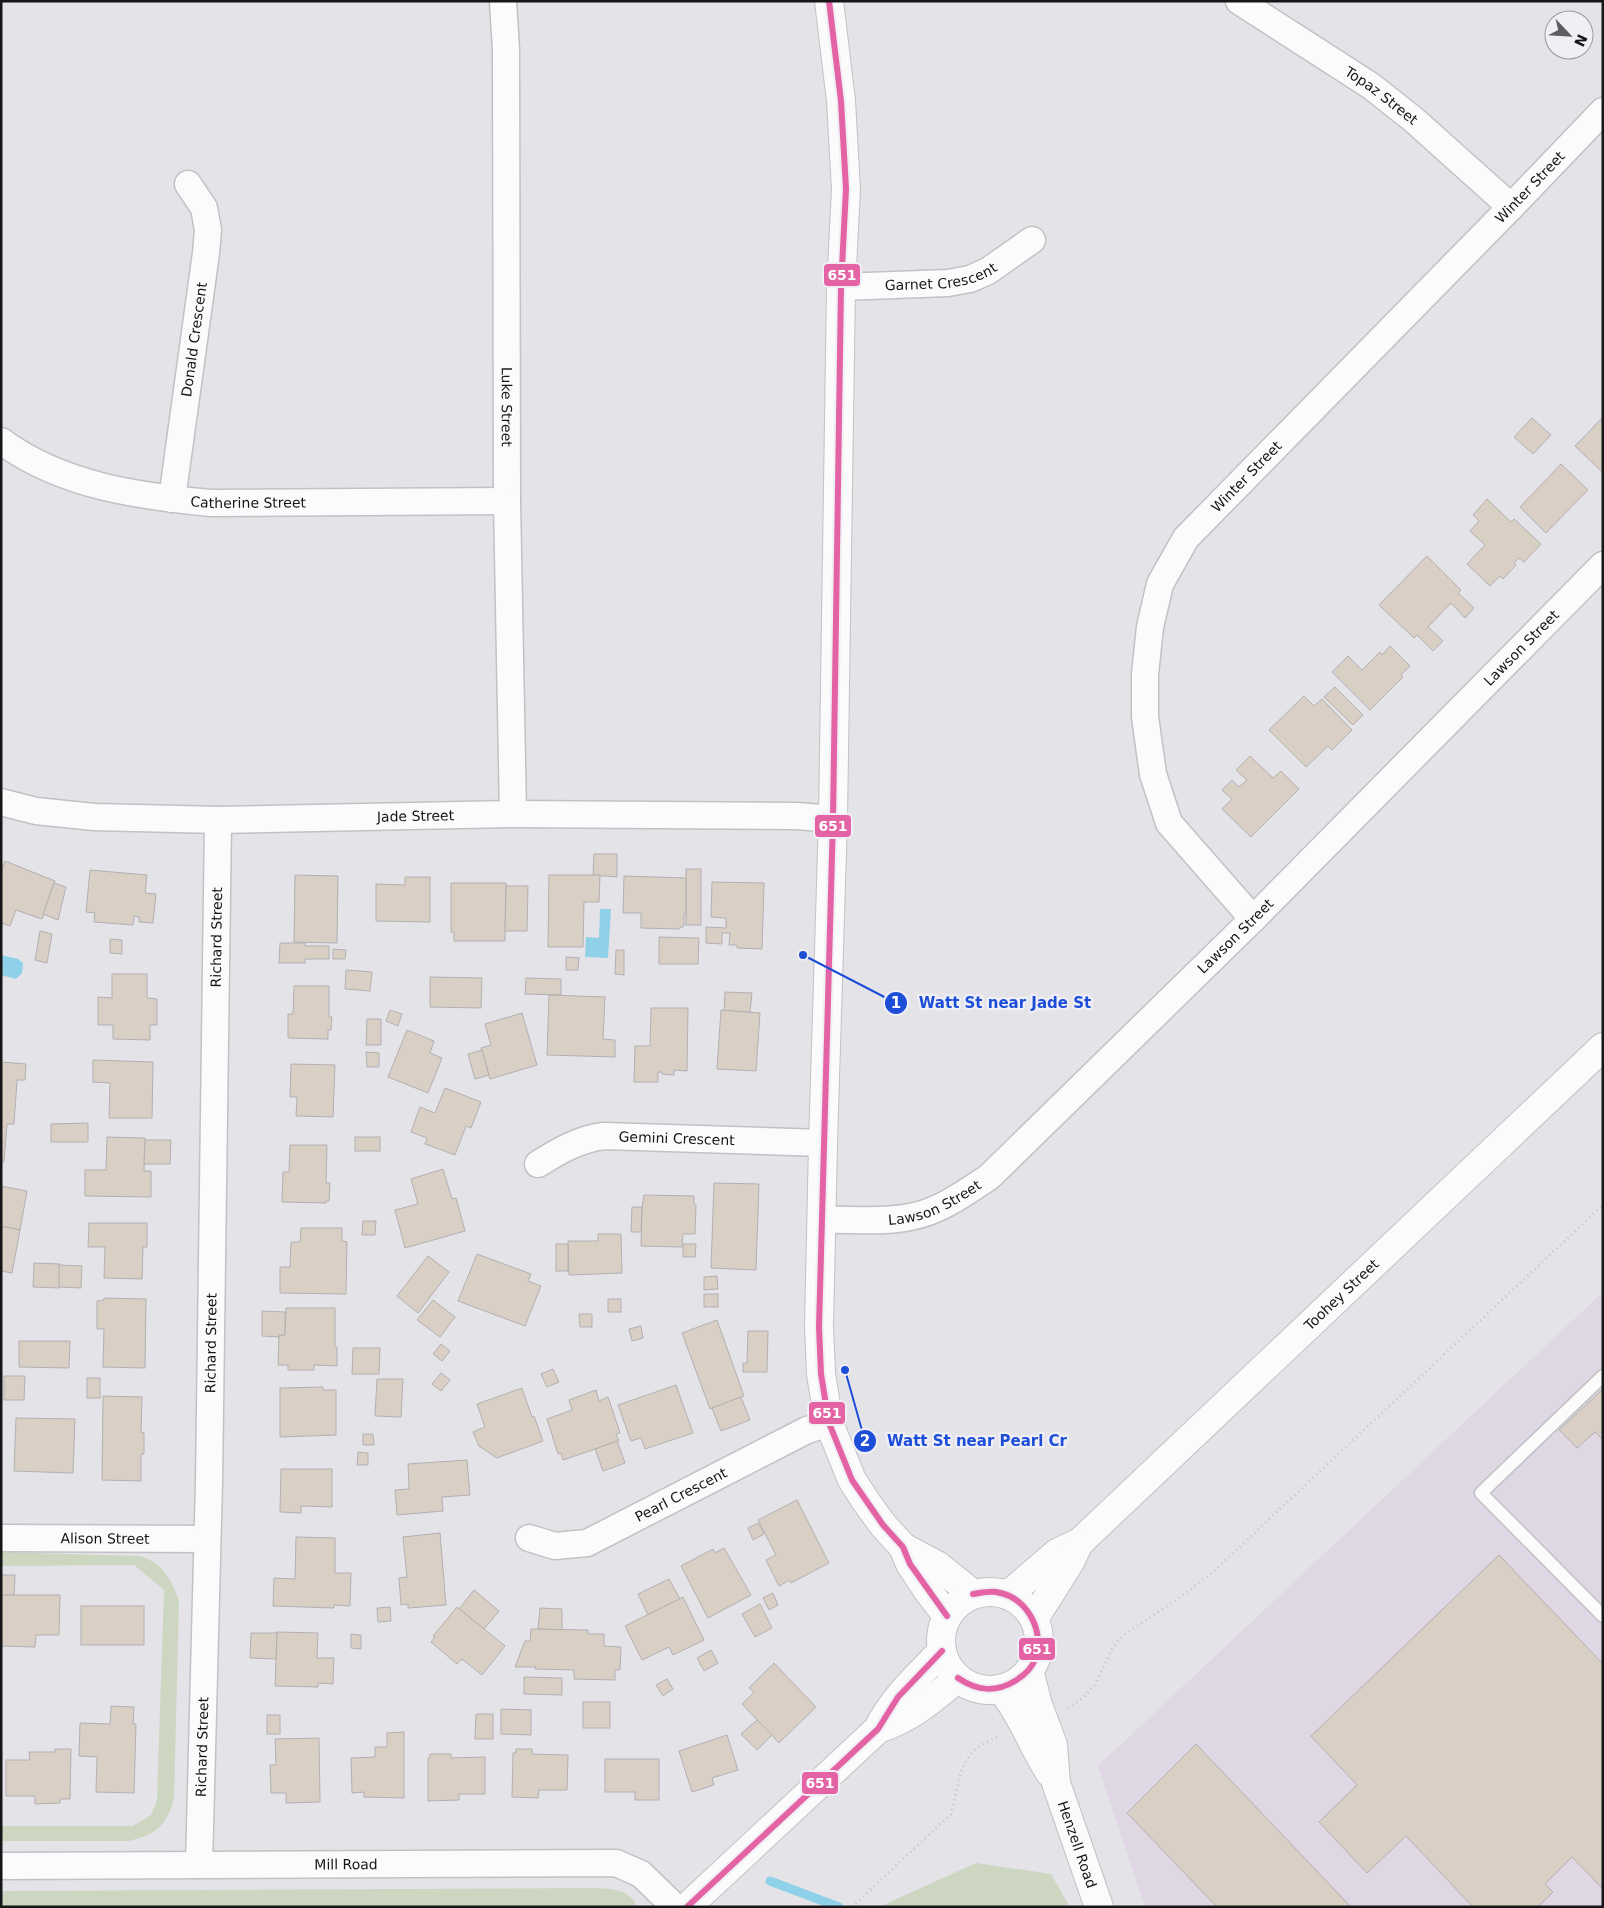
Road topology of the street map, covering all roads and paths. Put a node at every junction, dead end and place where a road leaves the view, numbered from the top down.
1 (503, 1) edge
2 (829, 1) edge
3 (1239, 1) edge
4 (1603, 111) edge
5 (188, 184) dead end
6 (1511, 207) junction
7 (1032, 240) dead end
8 (841, 287) junction
9 (1, 441) edge
10 (172, 499) junction
11 (507, 501) junction
12 (1603, 565) edge
13 (1, 802) edge
14 (513, 814) junction
15 (833, 819) junction
16 (218, 820) junction
17 (1253, 919) junction
18 (1603, 1047) edge
19 (823, 1143) junction
20 (538, 1164) dead end
21 (1603, 1205) edge
22 (822, 1220) junction
23 (1603, 1376) edge
24 (829, 1424) junction
25 (1, 1538) edge
26 (530, 1538) dead end
27 (208, 1539) junction
28 (1080, 1542) junction
29 (903, 1547) junction
30 (973, 1594) junction
31 (1008, 1595) junction
32 (948, 1616) junction
33 (1603, 1616) edge
34 (1034, 1619) junction
35 (942, 1651) junction
36 (1029, 1670) junction
37 (958, 1678) junction
38 (1001, 1688) junction
39 (1062, 1711) dead end
40 (878, 1729) junction
41 (1007, 1734) dead end
42 (1056, 1783) junction
43 (199, 1865) junction
44 (1, 1866) edge
45 (675, 1907) edge
46 (687, 1907) edge
47 (852, 1907) edge
48 (1099, 1907) edge

1 - 11 street, Luke Street
2 - 8 main road
3 - 6 street, Topaz Street
4 - 6 street, Winter Street
5 - 10 street, Donald Crescent
6 - 17 street, Winter Street
7 - 8 street, Garnet Crescent
8 - 15 main road
9 - 10 street, Catherine Street
10 - 11 street, Catherine Street
11 - 14 street, Luke Street
12 - 17 street, Lawson Street
13 - 16 street, Jade Street
14 - 15 street, Jade Street
14 - 16 street, Jade Street
15 - 19 main road
16 - 27 street, Richard Street
17 - 22 street, Lawson Street
18 - 28 main road, Toohey Street
19 - 20 street, Gemini Crescent
19 - 22 main road
21 - 39 path
22 - 24 main road
23 - 33 lane
24 - 26 street, Pearl Crescent
24 - 29 main road
25 - 27 street, Alison Street
27 - 43 street, Richard Street
28 - 31 main road, Toohey Street
28 - 34 main road, Toohey Street
29 - 30 main road
29 - 32 main road
30 - 31 main road
30 - 32 main road
31 - 34 main road
32 - 35 main road
34 - 36 main road
35 - 37 main road
35 - 40 main road
36 - 38 main road
36 - 42 main road, Henzell Road
37 - 38 main road
37 - 40 main road
38 - 42 main road, Henzell Road
40 - 46 main road
41 - 47 path
42 - 48 main road, Henzell Road
43 - 44 street, Mill Road
43 - 45 street, Mill Road

